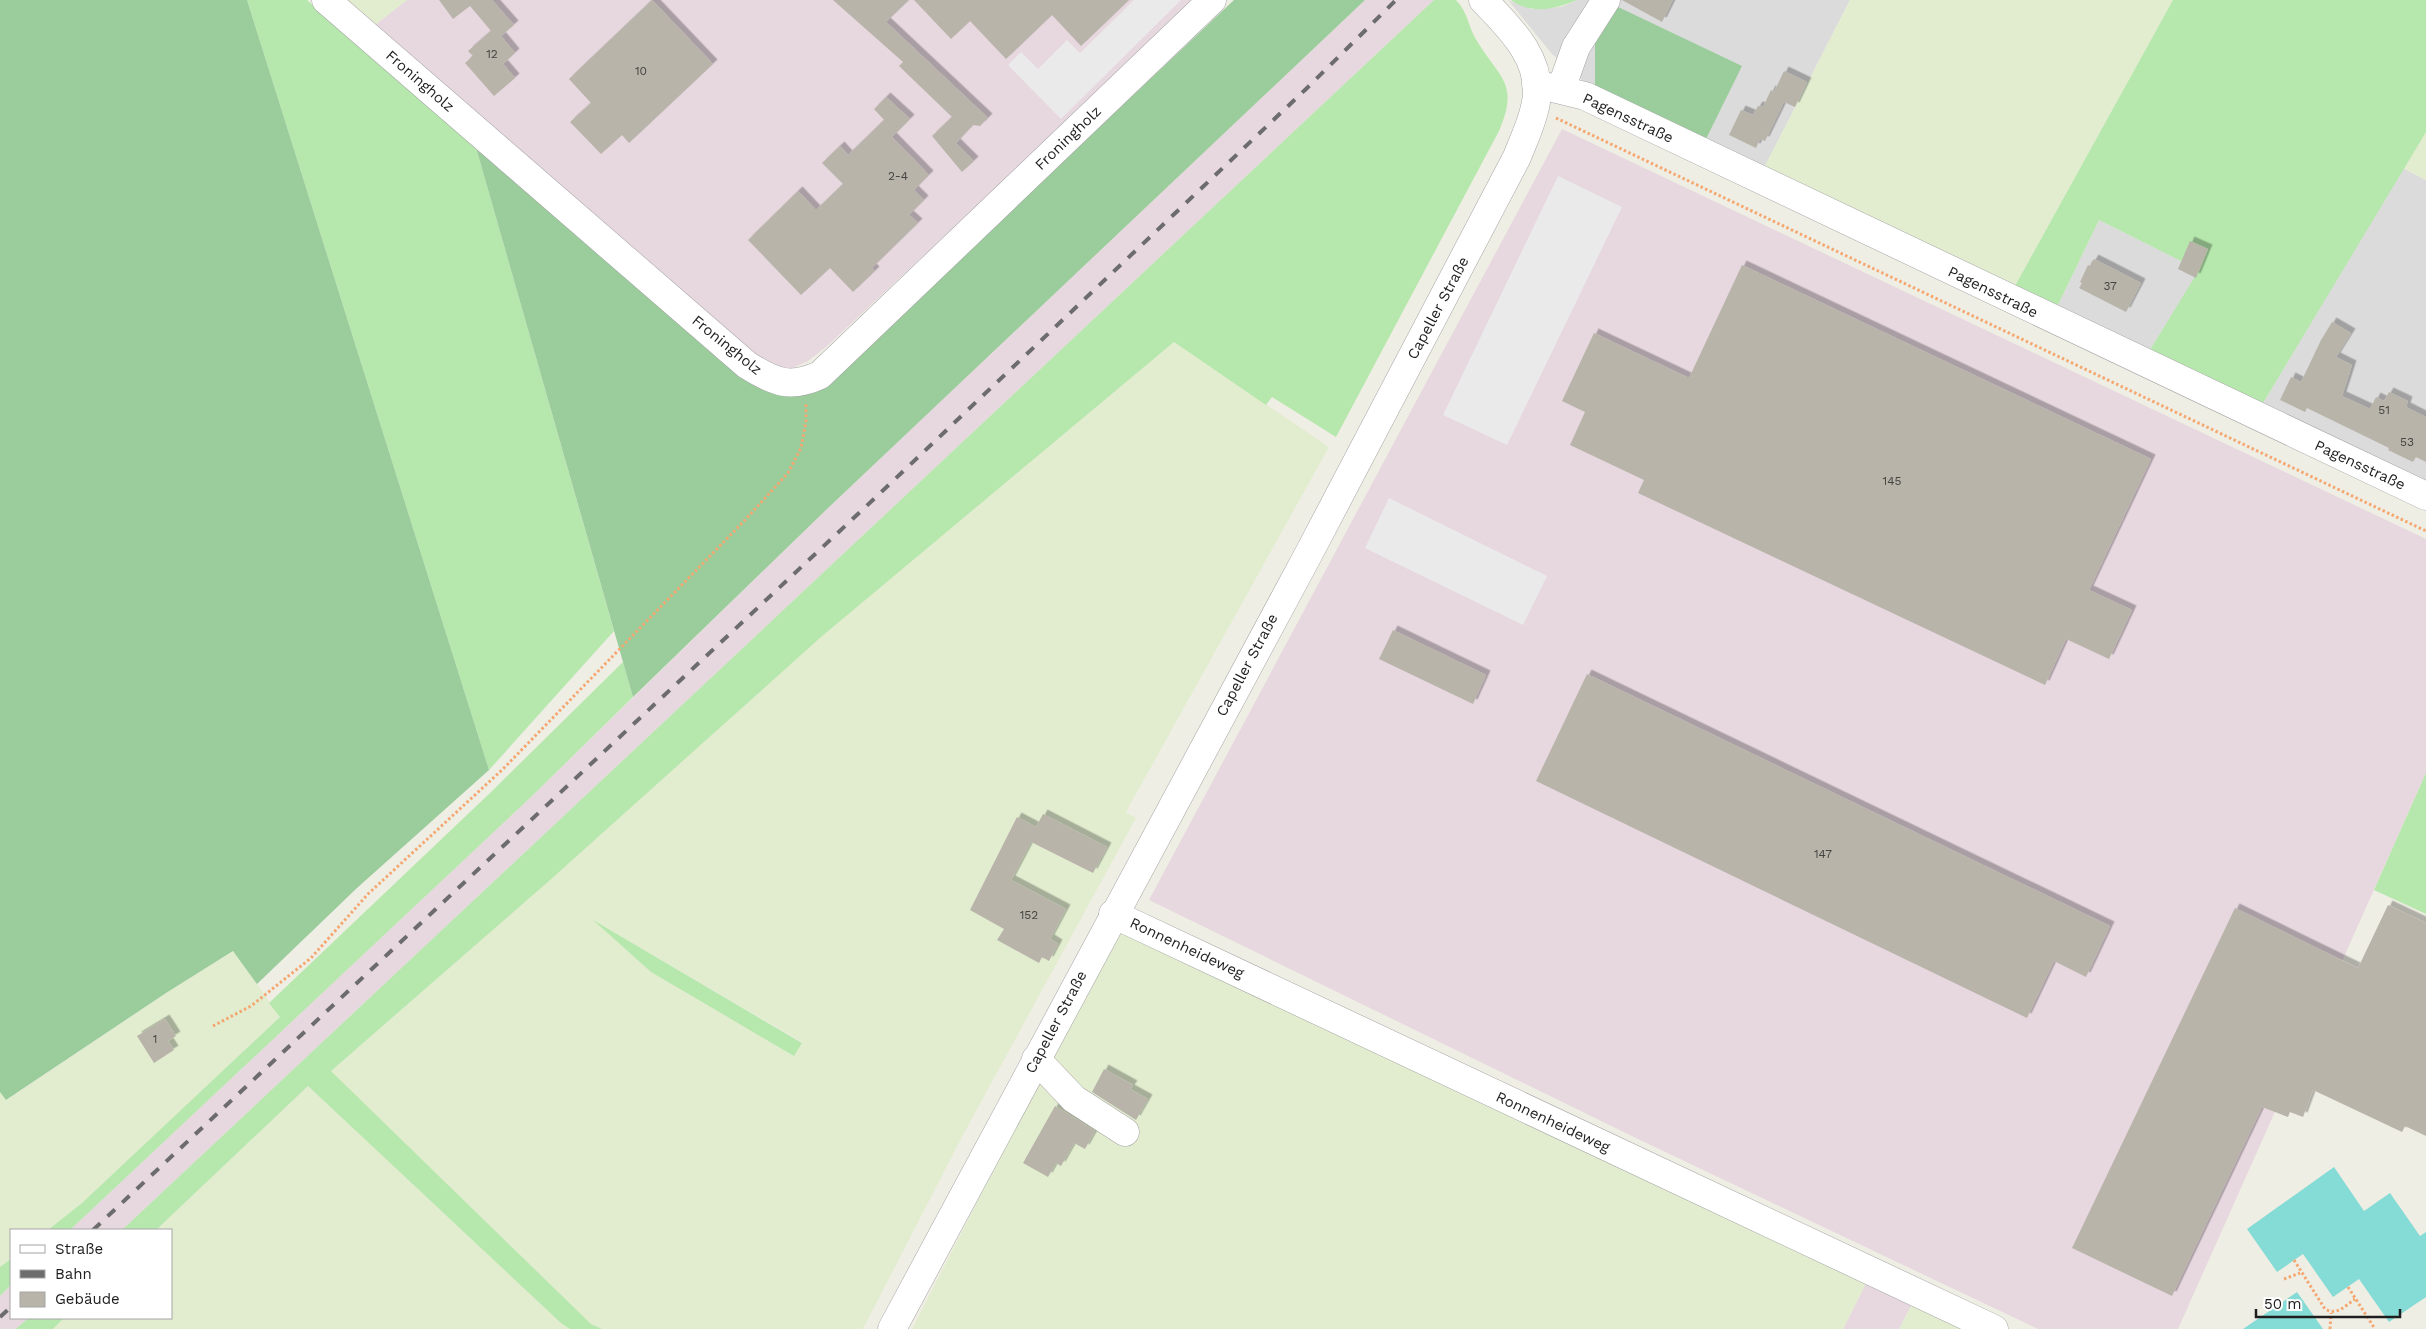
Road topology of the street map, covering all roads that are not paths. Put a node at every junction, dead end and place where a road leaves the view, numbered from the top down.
1 (326, 0) edge
2 (1212, 0) edge
3 (1483, 0) edge
4 (1606, 0) edge
5 (1544, 92) junction
6 (2426, 496) edge
7 (1113, 914) junction
8 (1036, 1059) junction
9 (1125, 1132) dead end
10 (892, 1329) edge
11 (1994, 1329) edge

1 - 2 street, Froningholz
3 - 5 street
4 - 5 street
5 - 6 street, Pagensstraße
5 - 7 street, Capeller Straße
7 - 8 street, Capeller Straße
7 - 11 street, Ronnenheideweg
8 - 9 street
8 - 10 street, Capeller Straße

